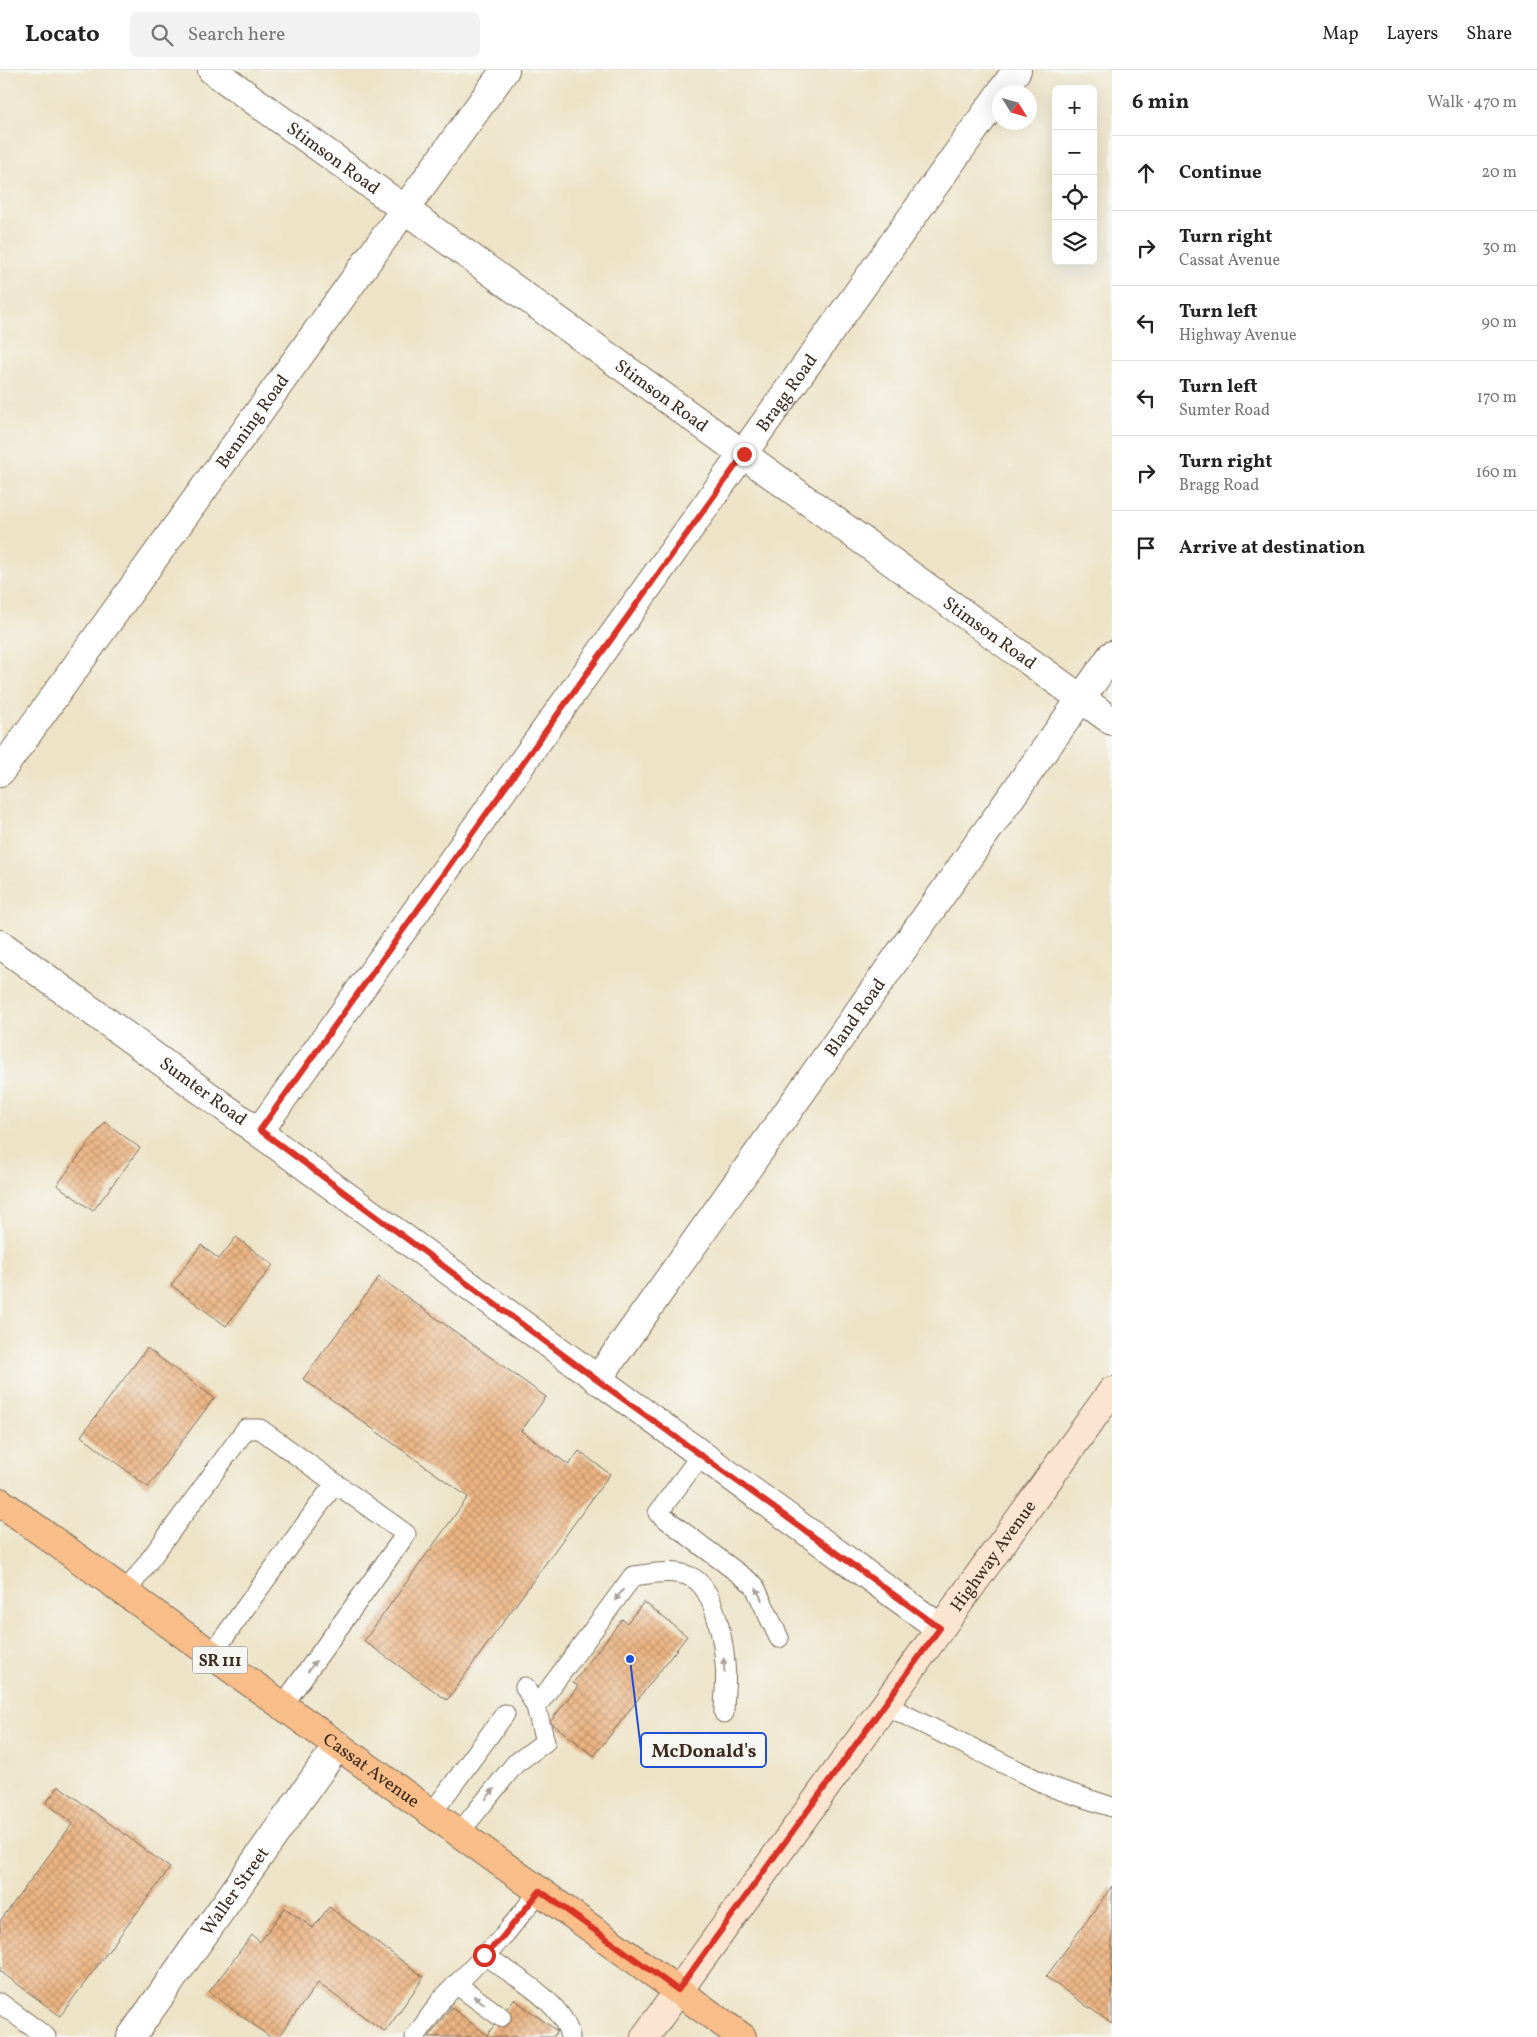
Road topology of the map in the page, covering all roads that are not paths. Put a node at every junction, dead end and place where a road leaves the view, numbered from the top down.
1 (212, 70) edge
2 (504, 70) edge
3 (1017, 70) edge
4 (1006, 85) edge
5 (992, 105) edge
6 (405, 210) junction
7 (744, 454) junction
8 (1112, 656) edge
9 (1081, 699) junction
10 (1112, 721) edge
11 (0, 772) edge
12 (0, 944) edge
13 (260, 1130) junction
14 (597, 1380) junction
15 (1112, 1391) edge
16 (701, 1455) junction
17 (335, 1483) junction
18 (0, 1502) edge
19 (126, 1592) junction
20 (940, 1628) junction
21 (779, 1638) dead end
22 (212, 1654) junction
23 (525, 1687) dead end
24 (283, 1705) junction
25 (884, 1705) junction
26 (536, 1707) junction
27 (724, 1713) dead end
28 (505, 1714) dead end
29 (338, 1745) junction
30 (1112, 1807) edge
31 (432, 1813) junction
32 (460, 1832) junction
33 (540, 1891) junction
34 (484, 1955) junction
35 (456, 1984) junction
36 (678, 1990) junction
37 (0, 2003) edge
38 (501, 2017) dead end
39 (46, 2037) edge
40 (131, 2037) edge
41 (415, 2037) edge
42 (570, 2037) edge
43 (645, 2037) edge
44 (742, 2037) edge

1 - 6 street, Stimson Road
2 - 6 street, Benning Road
3 - 4 street, Bragg Road
5 - 7 street, Bragg Road
6 - 7 street, Stimson Road
6 - 11 street, Benning Road
7 - 9 street, Stimson Road
7 - 13 street, Bragg Road
8 - 9 street, Bland Road
9 - 10 street, Stimson Road
9 - 14 street, Bland Road
12 - 13 street, Sumter Road
13 - 14 street, Sumter Road
14 - 16 street, Sumter Road
15 - 20 street, Highway Avenue
16 - 20 street, Sumter Road
21 -> 16 lane
17 - 19 lane
17 - 22 lane
24 -> 17 lane
18 - 19 main road, Cassat Avenue / SR 111
19 - 22 main road, Cassat Avenue / SR 111
20 - 25 street, Highway Avenue
22 - 24 main road, Cassat Avenue / SR 111
23 - 26 lane
24 - 29 main road, Cassat Avenue / SR 111
25 - 30 lane
25 - 36 street, Highway Avenue
27 -> 26 lane
32 -> 26 lane
28 - 31 lane
29 - 31 main road, Cassat Avenue / SR 111
29 - 40 street, Waller Street
31 - 32 main road, Cassat Avenue / SR 111
32 - 33 main road, Cassat Avenue / SR 111
33 - 34 lane
33 - 36 main road, Cassat Avenue / SR 111
34 - 35 lane
34 - 42 lane
38 -> 35 lane
35 - 41 lane
36 - 43 street, Highway Avenue
36 - 44 main road, Cassat Avenue / SR 111
37 - 39 lane

